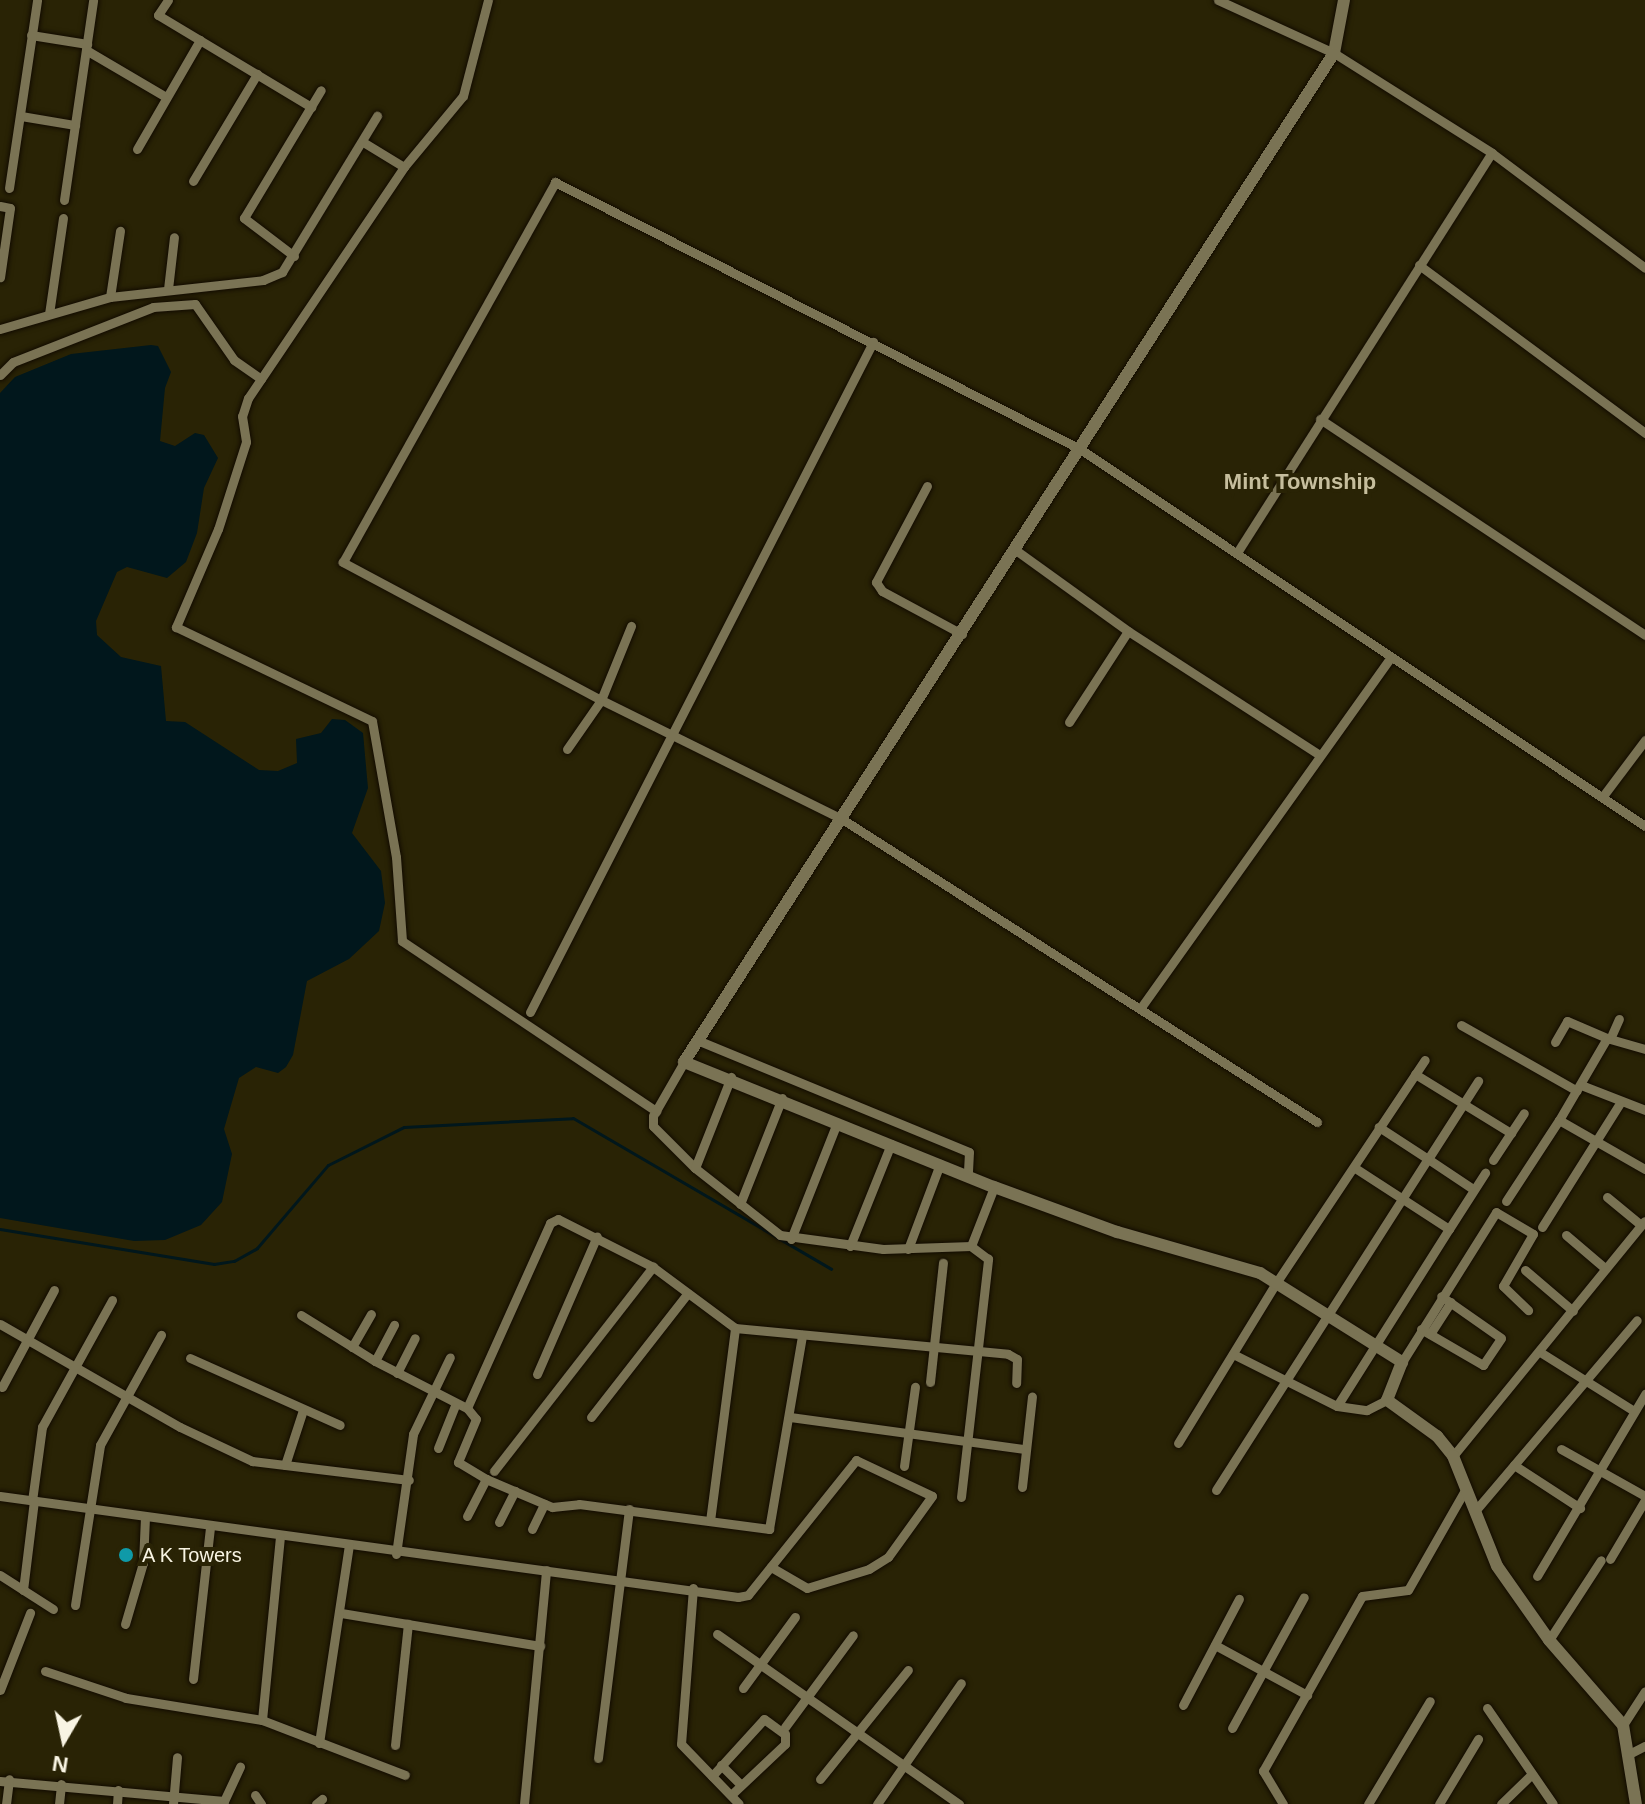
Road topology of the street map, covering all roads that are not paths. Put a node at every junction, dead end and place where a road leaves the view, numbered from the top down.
1 (37, 0) edge
2 (93, 0) edge
3 (168, 0) edge
4 (488, 0) edge
5 (1218, 0) edge
6 (1344, 0) edge
7 (31, 35) junction
8 (200, 40) junction
9 (86, 47) junction
10 (1334, 53) junction
11 (257, 74) junction
12 (321, 90) dead end
13 (166, 97) junction
14 (311, 107) junction
15 (21, 116) junction
16 (377, 116) dead end
17 (75, 125) junction
18 (363, 142) junction
19 (137, 149) dead end
20 (1492, 153) junction
21 (404, 167) junction
22 (193, 181) dead end
23 (9, 188) dead end
24 (64, 200) dead end
25 (0, 206) edge
26 (63, 218) dead end
27 (120, 231) dead end
28 (174, 237) dead end
29 (294, 256) junction
30 (1419, 265) junction
31 (1645, 268) edge
32 (0, 277) edge
33 (168, 289) junction
34 (110, 297) junction
35 (49, 314) junction
36 (0, 329) edge
37 (873, 342) junction
38 (0, 375) edge
39 (261, 379) junction
40 (1320, 419) junction
41 (1645, 433) edge
42 (1080, 449) junction
43 (927, 486) dead end
44 (1017, 551) junction
45 (1238, 551) junction
46 (631, 626) dead end
47 (1128, 631) junction
48 (962, 634) junction
49 (1645, 635) edge
50 (1390, 658) junction
51 (601, 700) junction
52 (1069, 722) dead end
53 (671, 731) junction
54 (1645, 740) edge
55 (567, 749) dead end
56 (1318, 754) junction
57 (1603, 796) junction
58 (842, 819) junction
59 (1645, 826) edge
60 (1142, 1006) junction
61 (530, 1012) dead end
62 (1619, 1019) dead end
63 (1461, 1025) dead end
64 (1609, 1038) junction
65 (697, 1040) junction
66 (1555, 1042) dead end
67 (1645, 1049) edge
68 (1425, 1060) dead end
69 (684, 1062) junction
70 (1415, 1074) junction
71 (731, 1077) junction
72 (1478, 1081) dead end
73 (1579, 1088) junction
74 (782, 1098) junction
75 (1620, 1103) junction
76 (1463, 1104) junction
77 (1645, 1110) edge
78 (656, 1111) junction
79 (1524, 1113) dead end
80 (1559, 1120) junction
81 (1317, 1122) dead end
82 (837, 1123) junction
83 (1379, 1127) junction
84 (1511, 1133) junction
85 (1597, 1143) junction
86 (891, 1144) junction
87 (1428, 1159) junction
88 (1493, 1160) dead end
89 (940, 1164) junction
90 (695, 1168) junction
91 (1355, 1168) junction
92 (1645, 1169) edge
93 (1485, 1173) dead end
94 (968, 1174) junction
95 (994, 1187) junction
96 (1473, 1189) junction
97 (1403, 1197) junction
98 (1607, 1197) dead end
99 (1506, 1201) dead end
100 (740, 1204) junction
101 (1643, 1223) edge
102 (1542, 1227) dead end
103 (1449, 1229) junction
104 (1566, 1235) dead end
105 (597, 1236) junction
106 (791, 1239) junction
107 (850, 1246) junction
108 (971, 1246) junction
109 (908, 1249) junction
110 (943, 1263) dead end
111 (653, 1267) junction
112 (1606, 1269) junction
113 (1525, 1270) dead end
114 (1276, 1283) junction
115 (54, 1290) dead end
116 (688, 1293) junction
117 (1441, 1296) junction
118 (112, 1300) dead end
119 (1451, 1302) junction
120 (1528, 1310) dead end
121 (1573, 1311) junction
122 (371, 1314) dead end
123 (301, 1315) dead end
124 (1436, 1315) junction
125 (1327, 1317) junction
126 (1637, 1320) dead end
127 (0, 1324) edge
128 (394, 1325) dead end
129 (735, 1328) junction
130 (1426, 1332) junction
131 (161, 1335) dead end
132 (802, 1335) junction
133 (415, 1338) dead end
134 (27, 1339) junction
135 (1375, 1345) junction
136 (352, 1347) junction
137 (935, 1347) junction
138 (978, 1351) junction
139 (1540, 1352) junction
140 (1233, 1354) junction
141 (450, 1357) dead end
142 (190, 1358) dead end
143 (375, 1361) junction
144 (1402, 1362) junction
145 (75, 1367) junction
146 (397, 1373) junction
147 (537, 1374) dead end
148 (1585, 1380) junction
149 (1283, 1381) junction
150 (930, 1382) dead end
151 (1016, 1383) dead end
152 (2, 1387) dead end
153 (915, 1387) dead end
154 (430, 1390) junction
155 (1645, 1394) edge
156 (127, 1396) junction
157 (1032, 1397) dead end
158 (1387, 1400) junction
159 (456, 1403) junction
160 (1337, 1406) junction
161 (467, 1408) junction
162 (303, 1410) junction
163 (1634, 1411) junction
164 (591, 1417) dead end
165 (790, 1417) junction
166 (340, 1425) dead end
167 (909, 1433) junction
168 (968, 1442) junction
169 (1178, 1443) dead end
170 (438, 1448) dead end
171 (1025, 1449) junction
172 (1561, 1449) dead end
173 (1453, 1456) junction
174 (285, 1465) junction
175 (1514, 1465) junction
176 (904, 1466) dead end
177 (494, 1471) dead end
178 (1601, 1473) junction
179 (486, 1479) junction
180 (409, 1480) junction
181 (1022, 1487) dead end
182 (1216, 1490) dead end
183 (1465, 1490) junction
184 (515, 1491) junction
185 (0, 1496) edge
186 (961, 1497) dead end
187 (1645, 1498) edge
188 (33, 1501) junction
189 (544, 1504) junction
190 (88, 1508) junction
191 (1580, 1508) junction
192 (629, 1509) junction
193 (1475, 1511) junction
194 (467, 1516) dead end
195 (145, 1517) junction
196 (710, 1521) junction
197 (499, 1522) dead end
198 (210, 1527) junction
199 (532, 1529) dead end
200 (280, 1536) junction
201 (349, 1545) junction
202 (396, 1554) junction
203 (771, 1567) junction
204 (546, 1570) junction
205 (0, 1575) edge
206 (1537, 1576) dead end
207 (619, 1579) junction
208 (693, 1588) junction
209 (23, 1590) junction
210 (1304, 1597) dead end
211 (1239, 1599) dead end
212 (75, 1605) dead end
213 (53, 1609) dead end
214 (30, 1613) dead end
215 (341, 1613) junction
216 (795, 1617) dead end
217 (125, 1624) dead end
218 (408, 1624) junction
219 (717, 1634) dead end
220 (853, 1635) dead end
221 (1549, 1640) junction
222 (1215, 1645) junction
223 (540, 1646) junction
224 (761, 1666) junction
225 (908, 1670) dead end
226 (45, 1671) dead end
227 (1263, 1671) junction
228 (3, 1672) edge
229 (193, 1679) dead end
230 (961, 1683) dead end
231 (743, 1688) dead end
232 (0, 1690) edge
233 (1307, 1695) junction
234 (1644, 1695) edge
235 (806, 1699) junction
236 (1430, 1701) dead end
237 (1183, 1705) dead end
238 (1487, 1708) dead end
239 (262, 1720) junction
240 (1623, 1725) junction
241 (785, 1727) dead end
242 (1232, 1728) dead end
243 (854, 1732) junction
244 (1478, 1739) dead end
245 (319, 1743) junction
246 (395, 1745) dead end
247 (1645, 1746) edge
248 (1629, 1754) junction
249 (177, 1757) dead end
250 (598, 1758) dead end
251 (721, 1765) junction
252 (906, 1766) junction
253 (240, 1767) dead end
254 (1532, 1774) junction
255 (405, 1775) dead end
256 (712, 1776) junction
257 (731, 1776) junction
258 (820, 1779) dead end
259 (4, 1780) edge
260 (61, 1784) junction
261 (741, 1785) junction
262 (722, 1786) junction
263 (118, 1790) junction
264 (731, 1795) junction
265 (173, 1800) edge
266 (6, 1804) edge
267 (59, 1804) edge
268 (117, 1804) edge
269 (524, 1804) edge
270 (739, 1804) edge
271 (877, 1804) edge
272 (959, 1804) edge
273 (1283, 1804) edge
274 (1368, 1804) edge
275 (1439, 1804) edge
276 (1501, 1804) edge
277 (1553, 1804) edge
278 (1636, 1804) edge

1 - 7 street
2 - 9 street
3 - 8 street
4 - 21 street
5 - 10 street
6 - 10 street
7 - 9 street
7 - 15 street
8 - 11 street
8 - 13 street
9 - 13 street
9 - 17 street
10 - 20 street
10 - 42 street
11 - 14 street
11 - 22 street
12 - 14 street
13 - 19 street
14 - 29 street
15 - 17 street
15 - 23 street
16 - 18 street
17 - 24 street
18 - 21 street
18 - 29 street
20 - 30 street
20 - 31 street
21 - 39 street
25 - 32 street
26 - 35 street
27 - 34 street
28 - 33 street
29 - 33 street
30 - 40 street
30 - 41 street
33 - 34 street
34 - 35 street
35 - 36 street
37 - 42 street
37 - 51 street
37 - 53 street
38 - 39 street
39 - 78 street
40 - 45 street
40 - 49 street
42 - 44 street
42 - 45 street
43 - 48 street
44 - 47 street
44 - 48 street
45 - 50 street
46 - 51 street
47 - 52 street
47 - 56 street
48 - 58 street
50 - 56 street
50 - 57 street
51 - 53 street
51 - 55 street
53 - 58 street
53 - 61 street
54 - 57 street
56 - 60 street
57 - 59 street
58 - 60 street
58 - 65 street
60 - 81 street
62 - 64 street
63 - 73 street
64 - 66 street
64 - 67 street
64 - 73 street
65 - 69 street
65 - 94 street
68 - 70 street
69 - 71 street
69 - 78 street
70 - 76 street
70 - 83 street
71 - 74 street
71 - 90 street
72 - 76 street
73 - 75 street
73 - 80 street
74 - 82 street
74 - 100 street
75 - 77 street
75 - 85 street
76 - 84 street
76 - 87 street
78 - 90 street
79 - 84 street
80 - 85 street
80 - 99 street
82 - 86 street
82 - 106 street
83 - 87 street
83 - 91 street
84 - 88 street
85 - 92 street
85 - 102 street
86 - 89 street
86 - 107 street
87 - 96 street
87 - 97 street
89 - 94 street
89 - 109 street
90 - 100 street
91 - 97 street
91 - 114 street
93 - 96 street
94 - 95 street
95 - 108 street
95 - 114 street
96 - 103 street
97 - 103 street
97 - 125 street
98 - 101 street
100 - 106 street
101 - 112 street
103 - 135 street
104 - 112 street
105 - 111 street
105 - 147 street
105 - 161 street
106 - 107 street
107 - 109 street
108 - 109 street
108 - 138 street
110 - 137 street
111 - 116 street
111 - 177 street
112 - 121 street
113 - 121 street
114 - 125 street
114 - 140 street
115 - 134 street
116 - 129 street
116 - 164 street
117 - 119 street
117 - 120 street
117 - 124 street
118 - 145 street
119 - 124 street
119 - 130 street
121 - 139 street
122 - 136 street
123 - 136 street
124 - 130 street
125 - 135 street
125 - 149 street
126 - 148 street
127 - 134 street
128 - 143 street
129 - 132 street
129 - 196 street
130 - 144 street
131 - 156 street
132 - 137 street
132 - 165 street
133 - 146 street
134 - 145 street
134 - 152 street
135 - 144 street
135 - 160 street
136 - 143 street
137 - 138 street
137 - 150 street
138 - 151 street
138 - 168 street
139 - 148 street
139 - 173 street
140 - 149 street
140 - 169 street
141 - 154 street
142 - 162 street
143 - 146 street
144 - 158 street
145 - 156 street
145 - 188 street
146 - 154 street
148 - 163 street
148 - 175 street
149 - 160 street
149 - 182 street
153 - 167 street
154 - 159 street
154 - 180 street
155 - 163 street
156 - 174 street
156 - 190 street
157 - 171 street
158 - 160 street
158 - 173 street
159 - 161 street
159 - 170 street
161 - 179 street
162 - 166 street
162 - 174 street
163 - 178 street
165 - 167 street
165 - 196 street
167 - 168 street
167 - 176 street
168 - 171 street
168 - 186 street
171 - 181 street
172 - 178 street
173 - 183 street
174 - 180 street
175 - 191 street
175 - 193 street
178 - 187 street
178 - 191 street
179 - 184 street
179 - 194 street
180 - 202 street
183 - 193 street
183 - 233 street
184 - 189 street
184 - 197 street
185 - 188 street
187 - 221 street
188 - 190 street
188 - 209 street
189 - 192 street
189 - 199 street
190 - 195 street
190 - 212 street
191 - 206 street
192 - 196 street
192 - 207 street
193 - 221 street
195 - 198 street
195 - 217 street
198 - 200 street
198 - 229 street
200 - 201 street
200 - 239 street
201 - 202 street
201 - 215 street
202 - 204 street
203 - 203 street
203 - 208 street
204 - 207 street
204 - 223 street
205 - 209 street
207 - 208 street
207 - 250 street
208 - 256 street
209 - 213 street
210 - 227 street
211 - 222 street
214 - 228 street
215 - 218 street
215 - 245 street
216 - 224 street
218 - 223 street
218 - 246 street
219 - 224 street
220 - 235 street
221 - 240 street
222 - 227 street
222 - 237 street
223 - 269 street
224 - 231 street
224 - 235 street
225 - 243 street
226 - 239 street
227 - 233 street
227 - 242 street
228 - 232 street
230 - 252 street
233 - 273 street
234 - 240 street
235 - 241 street
235 - 243 street
236 - 274 street
238 - 254 street
239 - 245 street
240 - 248 street
243 - 252 street
243 - 258 street
244 - 275 street
245 - 255 street
247 - 248 street
248 - 278 street
249 - 265 street
251 - 256 street
251 - 257 street
251 - 261 street
252 - 271 street
252 - 272 street
253 - 265 street
254 - 276 street
254 - 277 street
256 - 262 street
257 - 261 street
257 - 262 street
259 - 260 street
259 - 266 street
260 - 263 street
260 - 267 street
261 - 264 street
262 - 264 street
263 - 265 street
263 - 268 street
264 - 270 street

